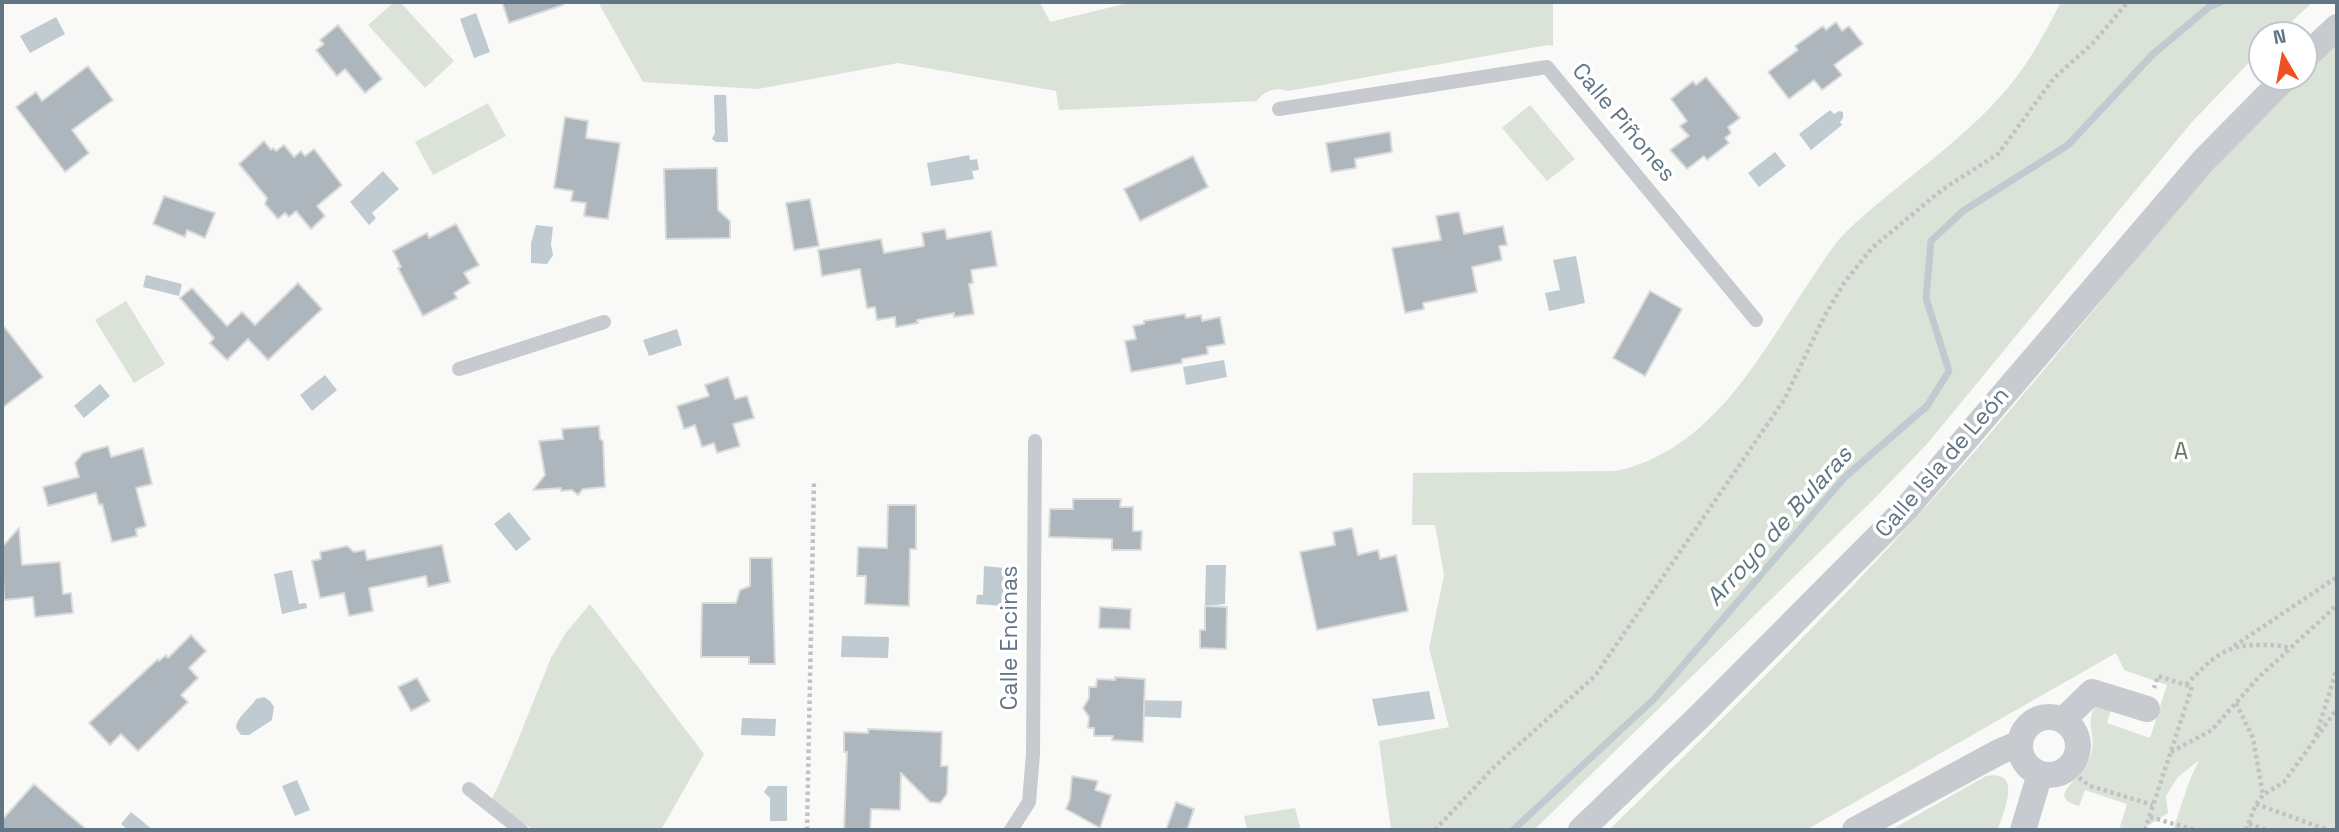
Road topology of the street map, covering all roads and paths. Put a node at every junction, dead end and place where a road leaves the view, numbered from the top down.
1 (2128, 2) edge
2 (2337, 27) edge
3 (2318, 45) edge
4 (2272, 91) edge
5 (1279, 108) dead end
6 (1756, 320) dead end
7 (604, 322) dead end
8 (459, 369) dead end
9 (1035, 441) dead end
10 (814, 480) dead end
11 (2337, 577) edge
12 (2337, 605) edge
13 (2234, 646) junction
14 (2290, 648) junction
15 (2337, 668) edge
16 (2186, 685) junction
17 (2236, 703) junction
18 (2147, 709) joint
19 (2337, 709) edge
20 (2063, 720) junction
21 (2315, 740) junction
22 (2020, 743) junction
23 (2171, 752) junction
24 (2068, 769) junction
25 (2040, 774) junction
26 (469, 789) dead end
27 (2263, 795) junction
28 (2256, 804) junction
29 (2153, 805) junction
30 (2150, 817) junction
31 (2249, 824) junction
32 (520, 830) edge
33 (807, 830) edge
34 (1011, 830) edge
35 (1435, 830) edge
36 (1581, 830) edge
37 (1855, 830) edge
38 (2023, 830) edge
39 (2145, 830) edge
40 (2195, 830) edge
41 (2246, 830) edge
42 (2267, 830) edge
43 (2328, 830) edge

1 - 35 path
2 - 3 street
4 - 36 street, Calle Isla de León
5 - 6 lane, Calle Piñones
7 - 8 lane
9 - 34 lane, Calle Encinas
10 - 33 path
11 - 13 path
12 - 14 path
13 - 14 path
13 - 16 path
14 - 17 path
15 - 21 path
16 - 18 path
16 - 23 path
17 - 23 path
17 - 27 path
18 - 20 street
19 - 21 path
20 - 22 street
20 - 24 street
21 - 27 path
22 - 25 street
22 - 37 street
23 - 29 path
24 - 25 street
24 - 29 path
25 - 38 street
26 - 32 lane
27 - 28 path
28 - 31 path
28 - 43 path
29 - 30 path
30 - 39 path
30 - 40 path
31 - 41 path
31 - 42 path

